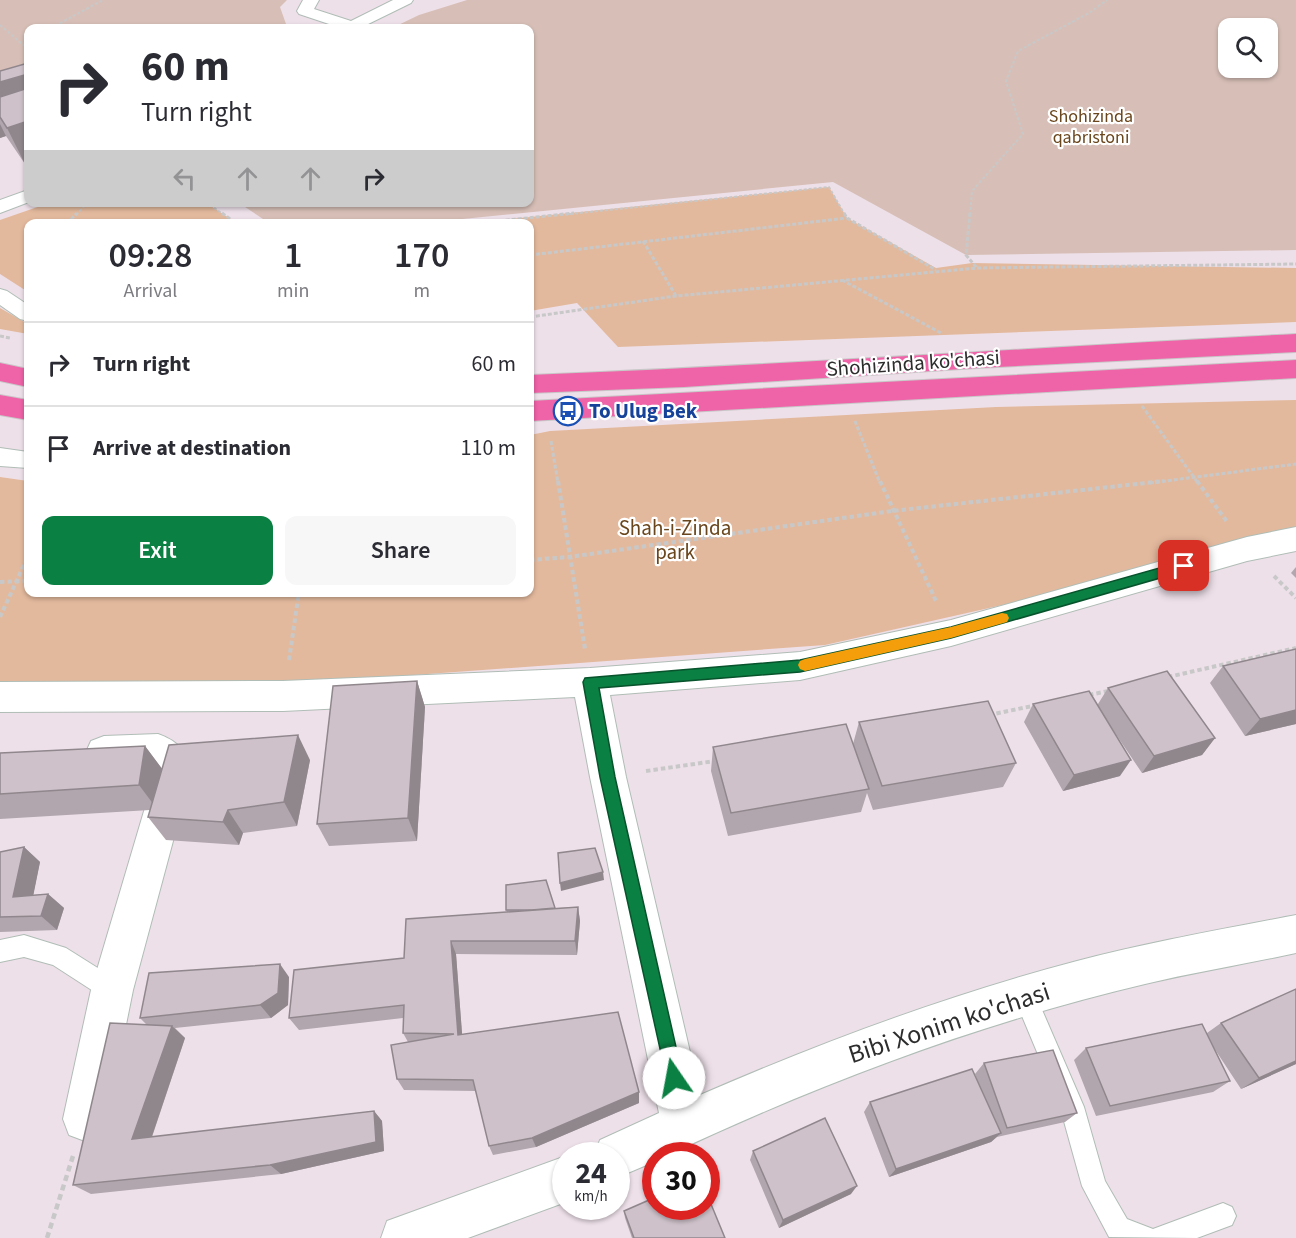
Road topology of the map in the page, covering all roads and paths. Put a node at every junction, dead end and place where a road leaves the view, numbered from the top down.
1 (103, 0) edge
2 (311, 0) edge
3 (405, 0) edge
4 (1107, 0) edge
5 (58, 24) edge
6 (342, 24) edge
7 (356, 24) edge
8 (0, 25) edge
9 (24, 43) edge
10 (24, 198) edge
11 (0, 207) edge
12 (83, 207) edge
13 (213, 207) edge
14 (847, 218) junction
15 (72, 219) edge
16 (230, 219) edge
17 (519, 219) edge
18 (643, 241) junction
19 (534, 255) edge
20 (1296, 264) edge
21 (977, 268) junction
22 (937, 271) junction
23 (841, 279) junction
24 (0, 296) edge
25 (676, 296) junction
26 (24, 311) edge
27 (534, 315) edge
28 (944, 334) dead end
29 (1296, 343) edge
30 (1296, 369) edge
31 (0, 372) edge
32 (24, 377) edge
33 (534, 384) edge
34 (1140, 403) dead end
35 (0, 405) edge
36 (24, 409) edge
37 (534, 411) edge
38 (853, 415) dead end
39 (550, 431) dead end
40 (0, 457) edge
41 (24, 460) edge
42 (1296, 464) edge
43 (1194, 478) junction
44 (892, 511) junction
45 (1296, 539) edge
46 (1247, 549) junction
47 (569, 557) junction
48 (534, 560) edge
49 (24, 565) edge
50 (17, 581) junction
51 (24, 581) edge
52 (0, 582) edge
53 (298, 597) edge
54 (0, 617) edge
55 (951, 633) junction
56 (1296, 648) edge
57 (1159, 680) edge
58 (590, 682) junction
59 (1113, 690) edge
60 (283, 696) junction
61 (1080, 696) edge
62 (0, 697) edge
63 (1046, 703) edge
64 (979, 717) edge
65 (68, 754) edge
66 (722, 760) edge
67 (608, 777) junction
68 (1296, 934) edge
69 (0, 951) edge
70 (112, 990) junction
71 (1024, 997) junction
72 (85, 1119) edge
73 (684, 1124) junction
74 (630, 1149) edge
75 (552, 1186) edge
76 (58, 1202) dead end
77 (1223, 1216) dead end
78 (482, 1224) edge
79 (47, 1238) edge
80 (404, 1238) edge
81 (1144, 1238) edge
82 (1162, 1238) edge

1 - 5 path
2 - 6 street
3 - 7 street
4 - 21 path
8 - 9 path
10 - 11 street
12 - 15 path
13 - 16 path
14 - 17 path
14 - 18 path
14 - 22 path
18 - 19 path
18 - 25 path
20 - 21 path
21 - 22 path
22 - 23 path
23 - 25 path
23 - 28 path
24 - 26 street
25 - 27 path
29 - 33 main road, Shohizinda ko'chasi
30 - 37 main road, Shohizinda ko'chasi
31 - 32 main road
34 - 43 path
35 - 36 main road
38 - 44 path
39 - 47 path
40 - 41 street
42 - 43 path
43 - 44 path
43 - 46 path
44 - 47 path
44 - 55 path
45 - 46 street
46 - 55 street
47 - 48 path
47 - 58 path
49 - 50 path
50 - 51 path
50 - 52 path
50 - 54 path
53 - 60 path
55 - 58 street
56 - 57 path
58 - 60 street
58 - 67 street
59 - 61 path
60 - 62 street
63 - 64 path
65 - 70 street
66 - 67 path
67 - 73 street
68 - 71 street, Bibi Xonim ko'chasi
69 - 70 lane
70 - 72 street
71 - 73 street, Bibi Xonim ko'chasi
71 - 81 lane
73 - 74 street, Bibi Xonim ko'chasi
75 - 78 street
76 - 79 path
77 - 82 lane
78 - 80 street

